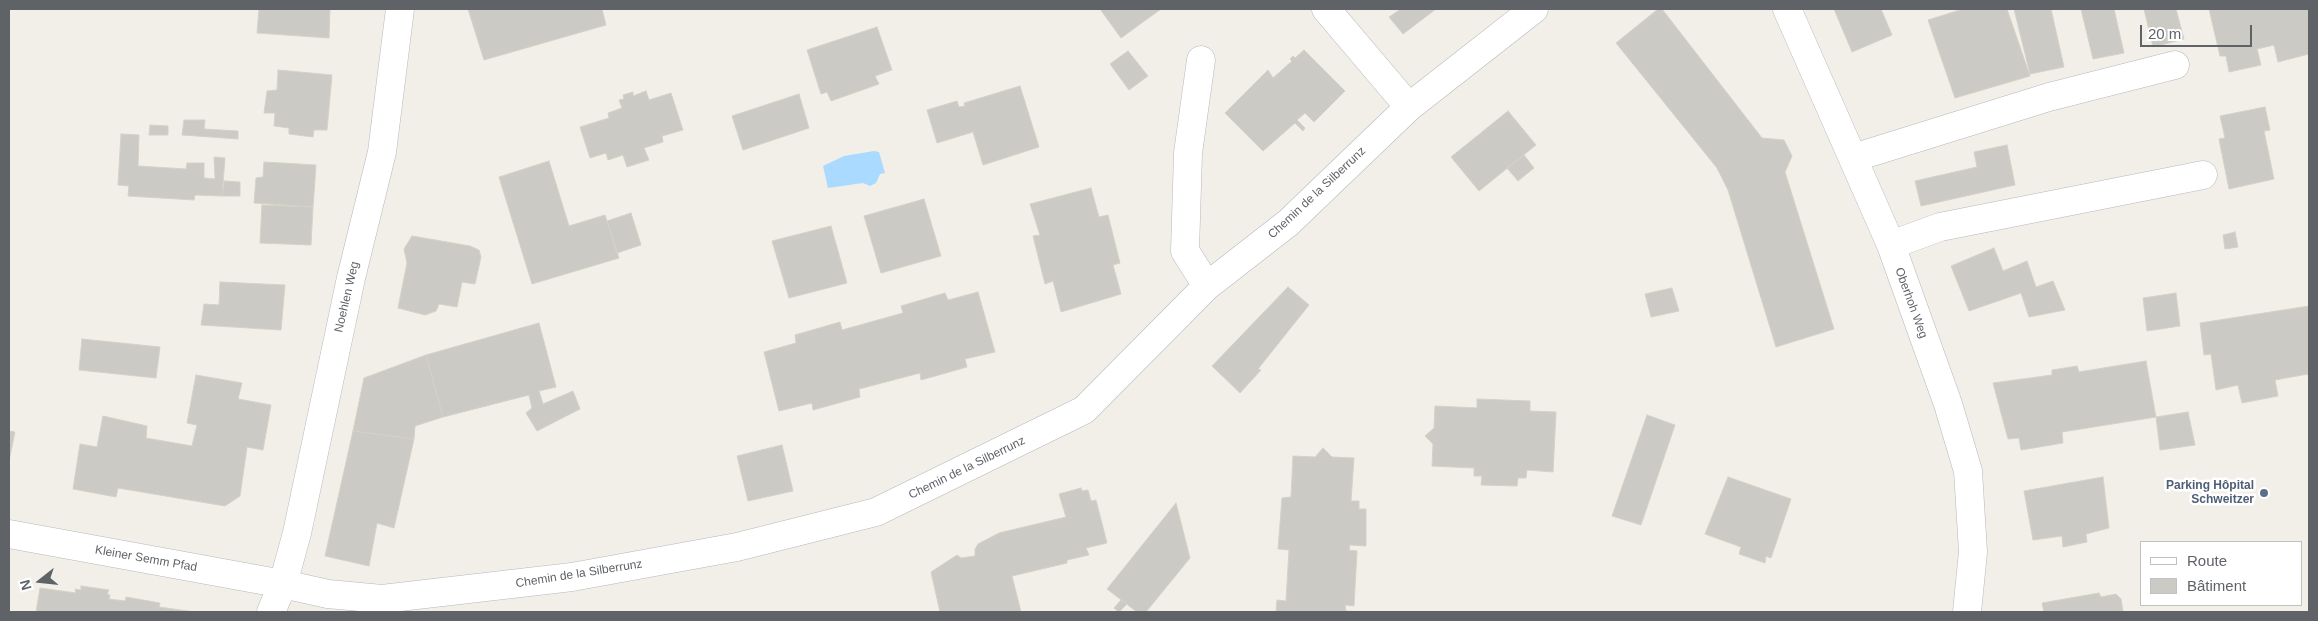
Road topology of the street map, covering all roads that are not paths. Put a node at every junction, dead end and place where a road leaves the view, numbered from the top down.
1 (400, 9) edge
2 (1326, 9) edge
3 (1534, 9) edge
4 (1787, 9) edge
5 (1201, 60) dead end
6 (2175, 65) dead end
7 (1409, 107) junction
8 (1853, 158) junction
9 (2203, 175) dead end
10 (1891, 245) junction
11 (1207, 286) junction
12 (9, 534) edge
13 (283, 584) junction
14 (271, 612) edge
15 (1966, 612) edge

1 - 13 street, Noehlen Weg
2 - 7 street
3 - 7 street, Chemin de la Silberrunz
4 - 8 street, Oberhoh Weg
5 - 11 street
6 - 8 street
7 - 11 street, Chemin de la Silberrunz
8 - 10 street, Oberhoh Weg
9 - 10 street
10 - 15 street, Oberhoh Weg
11 - 13 street, Chemin de la Silberrunz
12 - 13 street, Kleiner Semm Pfad
13 - 14 street

